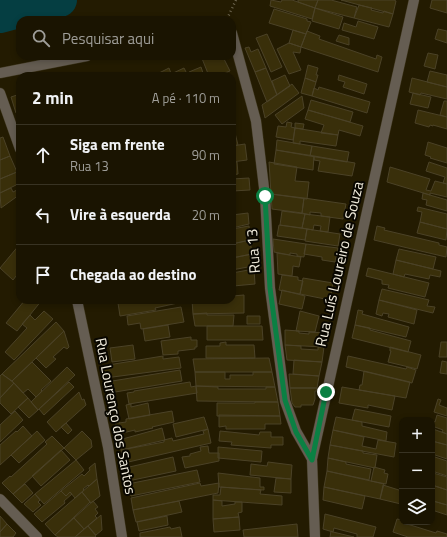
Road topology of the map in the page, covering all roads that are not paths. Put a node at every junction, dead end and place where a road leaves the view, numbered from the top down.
1 (414, 0) edge
2 (236, 46) edge
3 (67, 60) edge
4 (0, 73) edge
5 (0, 93) edge
6 (16, 138) edge
7 (78, 304) edge
8 (312, 460) junction
9 (0, 500) edge
10 (37, 537) edge
11 (122, 537) edge
12 (315, 537) edge

1 - 8 street, Rua Luís Loureiro de Souza
2 - 8 street, Rua 13
3 - 4 street
5 - 6 street
7 - 11 street, Rua Lourenço dos Santos
8 - 12 street, Rua Luís Loureiro de Souza
9 - 10 street

